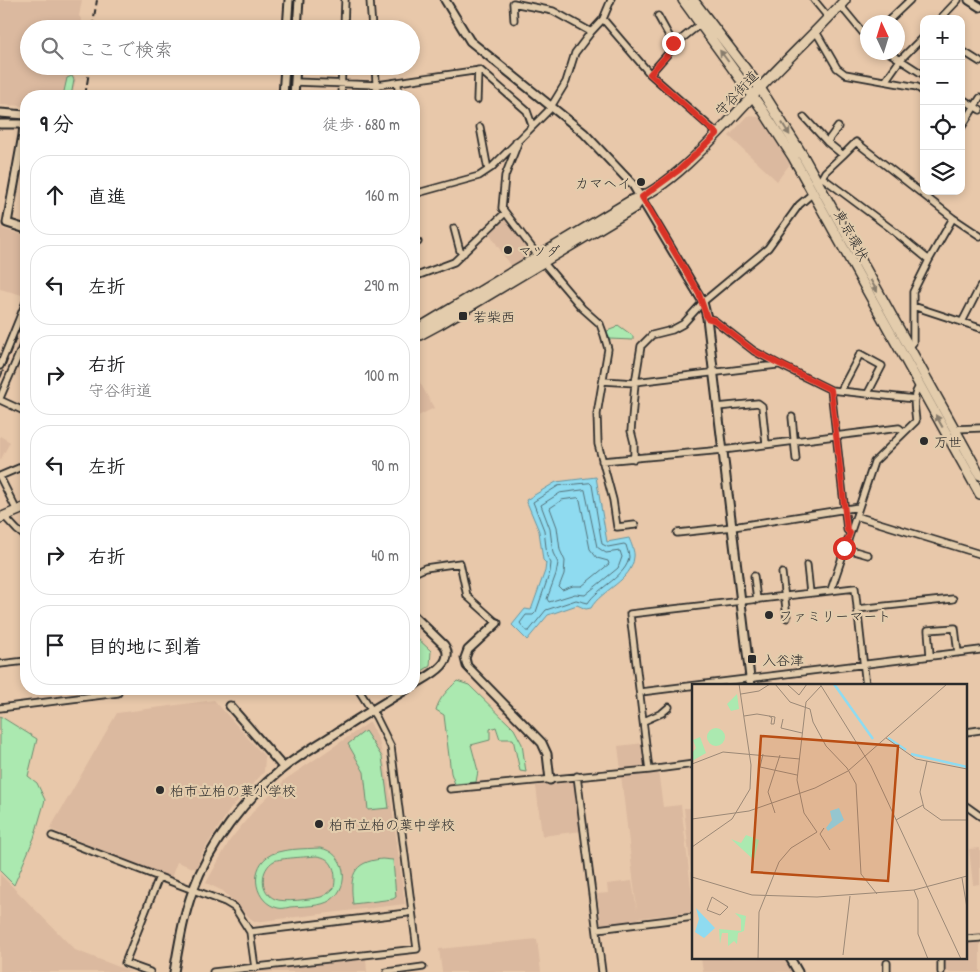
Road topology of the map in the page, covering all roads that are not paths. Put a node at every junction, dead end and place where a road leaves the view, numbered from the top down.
1 (289, 0) edge
2 (299, 0) edge
3 (346, 0) edge
4 (370, 0) edge
5 (444, 0) edge
6 (611, 0) edge
7 (683, 0) edge
8 (693, 0) edge
9 (814, 0) edge
10 (910, 0) edge
11 (958, 0) edge
12 (969, 0) edge
13 (843, 2) edge
14 (980, 7) edge
15 (894, 15) edge
16 (944, 15) edge
17 (658, 16) dead end
18 (828, 17) junction
19 (603, 19) junction
20 (288, 20) edge
21 (298, 20) edge
22 (345, 20) edge
23 (371, 20) edge
24 (514, 20) dead end
25 (700, 24) junction
26 (860, 27) edge
27 (815, 30) junction
28 (590, 32) junction
29 (920, 40) edge
30 (676, 45) junction
31 (965, 53) edge
32 (905, 55) edge
33 (900, 60) joint
34 (980, 62) edge
35 (478, 70) junction
36 (920, 72) edge
37 (650, 74) junction
38 (284, 75) edge
39 (295, 75) edge
40 (342, 75) edge
41 (376, 75) edge
42 (886, 80) junction
43 (295, 82) junction
44 (398, 83) junction
45 (341, 84) junction
46 (377, 86) junction
47 (920, 89) edge
48 (283, 90) edge
49 (294, 90) edge
50 (341, 90) edge
51 (377, 90) edge
52 (398, 90) edge
53 (756, 92) junction
54 (980, 98) edge
55 (477, 100) dead end
56 (965, 100) edge
57 (550, 107) junction
58 (977, 108) edge
59 (0, 113) edge
60 (20, 115) edge
61 (804, 117) dead end
62 (965, 123) edge
63 (0, 124) edge
64 (20, 124) edge
65 (532, 125) junction
66 (480, 127) dead end
67 (838, 127) dead end
68 (717, 134) junction
69 (516, 141) junction
70 (827, 142) junction
71 (20, 152) edge
72 (842, 155) junction
73 (488, 170) junction
74 (820, 180) junction
75 (420, 192) edge
76 (813, 193) junction
77 (642, 197) junction
78 (505, 213) junction
79 (953, 218) junction
80 (20, 227) edge
81 (454, 228) dead end
82 (980, 236) edge
83 (464, 253) junction
84 (540, 259) junction
85 (929, 260) junction
86 (420, 275) edge
87 (980, 288) edge
88 (703, 302) junction
89 (913, 306) junction
90 (20, 317) edge
91 (707, 318) junction
92 (962, 322) junction
93 (420, 327) edge
94 (980, 328) edge
95 (420, 335) edge
96 (908, 347) junction
97 (20, 352) edge
98 (778, 364) junction
99 (0, 366) edge
100 (713, 372) junction
101 (602, 381) junction
102 (635, 382) junction
103 (920, 386) junction
104 (831, 390) junction
105 (842, 390) junction
106 (868, 393) junction
107 (0, 399) edge
108 (914, 399) junction
109 (717, 407) junction
110 (20, 409) edge
111 (792, 417) dead end
112 (980, 428) edge
113 (954, 429) junction
114 (904, 432) junction
115 (837, 435) junction
116 (794, 440) junction
117 (766, 444) junction
118 (722, 450) junction
119 (634, 459) junction
120 (796, 459) dead end
121 (602, 461) junction
122 (20, 467) edge
123 (980, 475) edge
124 (0, 476) edge
125 (980, 494) edge
126 (859, 507) junction
127 (20, 510) edge
128 (845, 510) junction
129 (17, 511) junction
130 (856, 516) junction
131 (2, 517) edge
132 (635, 525) dead end
133 (733, 527) junction
134 (20, 532) edge
135 (677, 533) dead end
136 (850, 533) junction
137 (844, 548) junction
138 (980, 554) edge
139 (868, 555) dead end
140 (807, 566) dead end
141 (420, 570) edge
142 (782, 573) dead end
143 (754, 576) dead end
144 (832, 590) junction
145 (810, 593) junction
146 (785, 596) junction
147 (953, 599) dead end
148 (757, 600) junction
149 (741, 602) junction
150 (857, 609) junction
151 (787, 618) dead end
152 (420, 622) edge
153 (497, 624) joint
154 (980, 650) edge
155 (958, 653) junction
156 (930, 656) junction
157 (20, 662) edge
158 (864, 663) junction
159 (0, 664) edge
160 (420, 681) edge
161 (750, 682) edge
162 (728, 684) edge
163 (866, 684) edge
164 (692, 687) edge
165 (641, 692) junction
166 (102, 695) edge
167 (362, 695) edge
168 (397, 695) edge
169 (230, 706) dead end
170 (669, 707) dead end
171 (0, 708) edge
172 (372, 710) junction
173 (644, 721) junction
174 (692, 764) edge
175 (283, 767) junction
176 (649, 770) junction
177 (577, 776) junction
178 (550, 780) junction
179 (450, 789) dead end
180 (968, 807) edge
181 (980, 816) edge
182 (52, 836) dead end
183 (159, 877) junction
184 (193, 890) junction
185 (412, 911) junction
186 (692, 917) edge
187 (597, 928) junction
188 (250, 932) junction
189 (791, 960) edge
190 (887, 963) dead end
191 (423, 967) dead end
192 (255, 968) junction
193 (150, 972) edge
194 (174, 972) edge
195 (214, 972) edge
196 (387, 972) edge
197 (602, 972) edge
198 (798, 972) edge
199 (887, 972) edge

1 - 20 street
2 - 21 street
3 - 22 street
4 - 23 street
5 - 57 street
6 - 19 street
7 - 25 main road, 東京環状
8 - 53 main road, 東京環状
9 - 18 street
10 - 15 street
11 - 16 street
12 - 14 street
13 - 18 main road, 守谷街道
13 - 26 street
17 - 30 street
18 - 27 main road, 守谷街道
19 - 28 street
19 - 37 street
24 - 28 street
25 - 30 street
53 -> 25 main road, 東京環状
27 - 42 street
27 - 53 main road, 守谷街道
28 - 57 street
29 - 32 street
30 - 37 street
31 - 34 street
33 - 36 street
33 - 42 street
35 - 44 street
35 - 55 street
35 - 65 street
37 - 68 street
38 - 48 street
39 - 43 street
40 - 45 street
41 - 46 street
42 - 47 street
43 - 45 street
43 - 49 street
44 - 46 street
44 - 52 street
45 - 46 street
45 - 50 street
46 - 51 street
53 - 68 main road, 守谷街道
53 -> 74 main road, 東京環状
53 - 76 main road, 東京環状
54 - 58 street
56 - 58 street
57 - 65 street
57 - 77 street
58 - 62 street
59 - 60 street
61 - 70 street
63 - 64 street
65 - 69 street
66 - 73 street
67 - 70 street
68 - 77 main road, 守谷街道
69 - 73 street
69 - 78 street
70 - 72 street
71 - 80 street
72 - 74 street
72 - 79 street
73 - 75 street
74 - 85 street
74 -> 96 main road, 東京環状
76 - 88 street
76 - 103 main road, 東京環状
77 - 84 main road, 守谷街道
77 - 88 street
78 - 83 street
78 - 84 street
79 - 82 street
79 - 85 street
81 - 83 street
83 - 86 street
84 - 93 main road, 守谷街道
84 - 95 main road, 守谷街道
84 - 101 street
85 - 89 street
87 - 92 street
88 - 91 street
88 - 102 street
89 - 92 street
89 - 96 street
90 - 99 street
91 - 98 street
91 - 100 street
92 - 94 street
96 - 113 main road, 東京環状
97 - 107 street
98 - 100 street
98 - 104 street
100 - 102 street
100 - 109 street
101 - 102 street
101 - 121 street
102 - 119 street
103 - 108 street
125 -> 103 main road, 東京環状
104 - 105 street
104 - 115 street
105 - 106 street
105 - 106 street
106 - 108 street
107 - 110 street
108 - 114 street
109 - 117 street
109 - 118 street
111 - 116 street
112 - 113 street
113 - 123 main road, 東京環状
114 - 115 street
114 - 126 street
115 - 116 street
115 - 128 street
116 - 117 street
116 - 120 street
117 - 118 street
118 - 119 street
118 - 133 street
119 - 121 street
121 - 132 street
122 - 124 street
124 - 129 street
126 - 128 street
126 - 130 street
127 - 129 main road
128 - 133 street
128 - 136 street
129 - 131 main road
130 - 136 street
130 - 138 street
131 - 134 street
133 - 135 street
133 - 149 street
136 - 137 street
137 - 139 street
137 - 144 street
140 - 145 street
141 - 153 street
142 - 146 street
143 - 148 street
144 - 145 street
144 - 150 street
145 - 146 street
146 - 148 street
146 - 151 street
147 - 150 street
148 - 149 street
149 - 161 street
149 - 165 street
150 - 158 street
152 - 160 street
153 - 178 street
154 - 155 street
155 - 156 street
155 - 156 street
156 - 158 street
157 - 159 street
158 - 161 street
158 - 163 street
161 - 162 street
164 - 165 street
165 - 173 street
166 - 171 street
167 - 172 street
168 - 172 street
169 - 175 street
170 - 173 street
172 - 175 street
172 - 185 street
173 - 176 street
174 - 176 street
175 - 184 street
176 - 177 street
177 - 178 street
177 - 187 street
178 - 179 street
180 - 181 street
182 - 183 street
183 - 184 street
183 - 193 street
184 - 188 street
184 - 194 street
185 - 188 street
185 - 192 street
186 - 187 street
187 - 197 street
188 - 192 street
189 - 198 street
190 - 199 street
191 - 196 street
192 - 195 street

